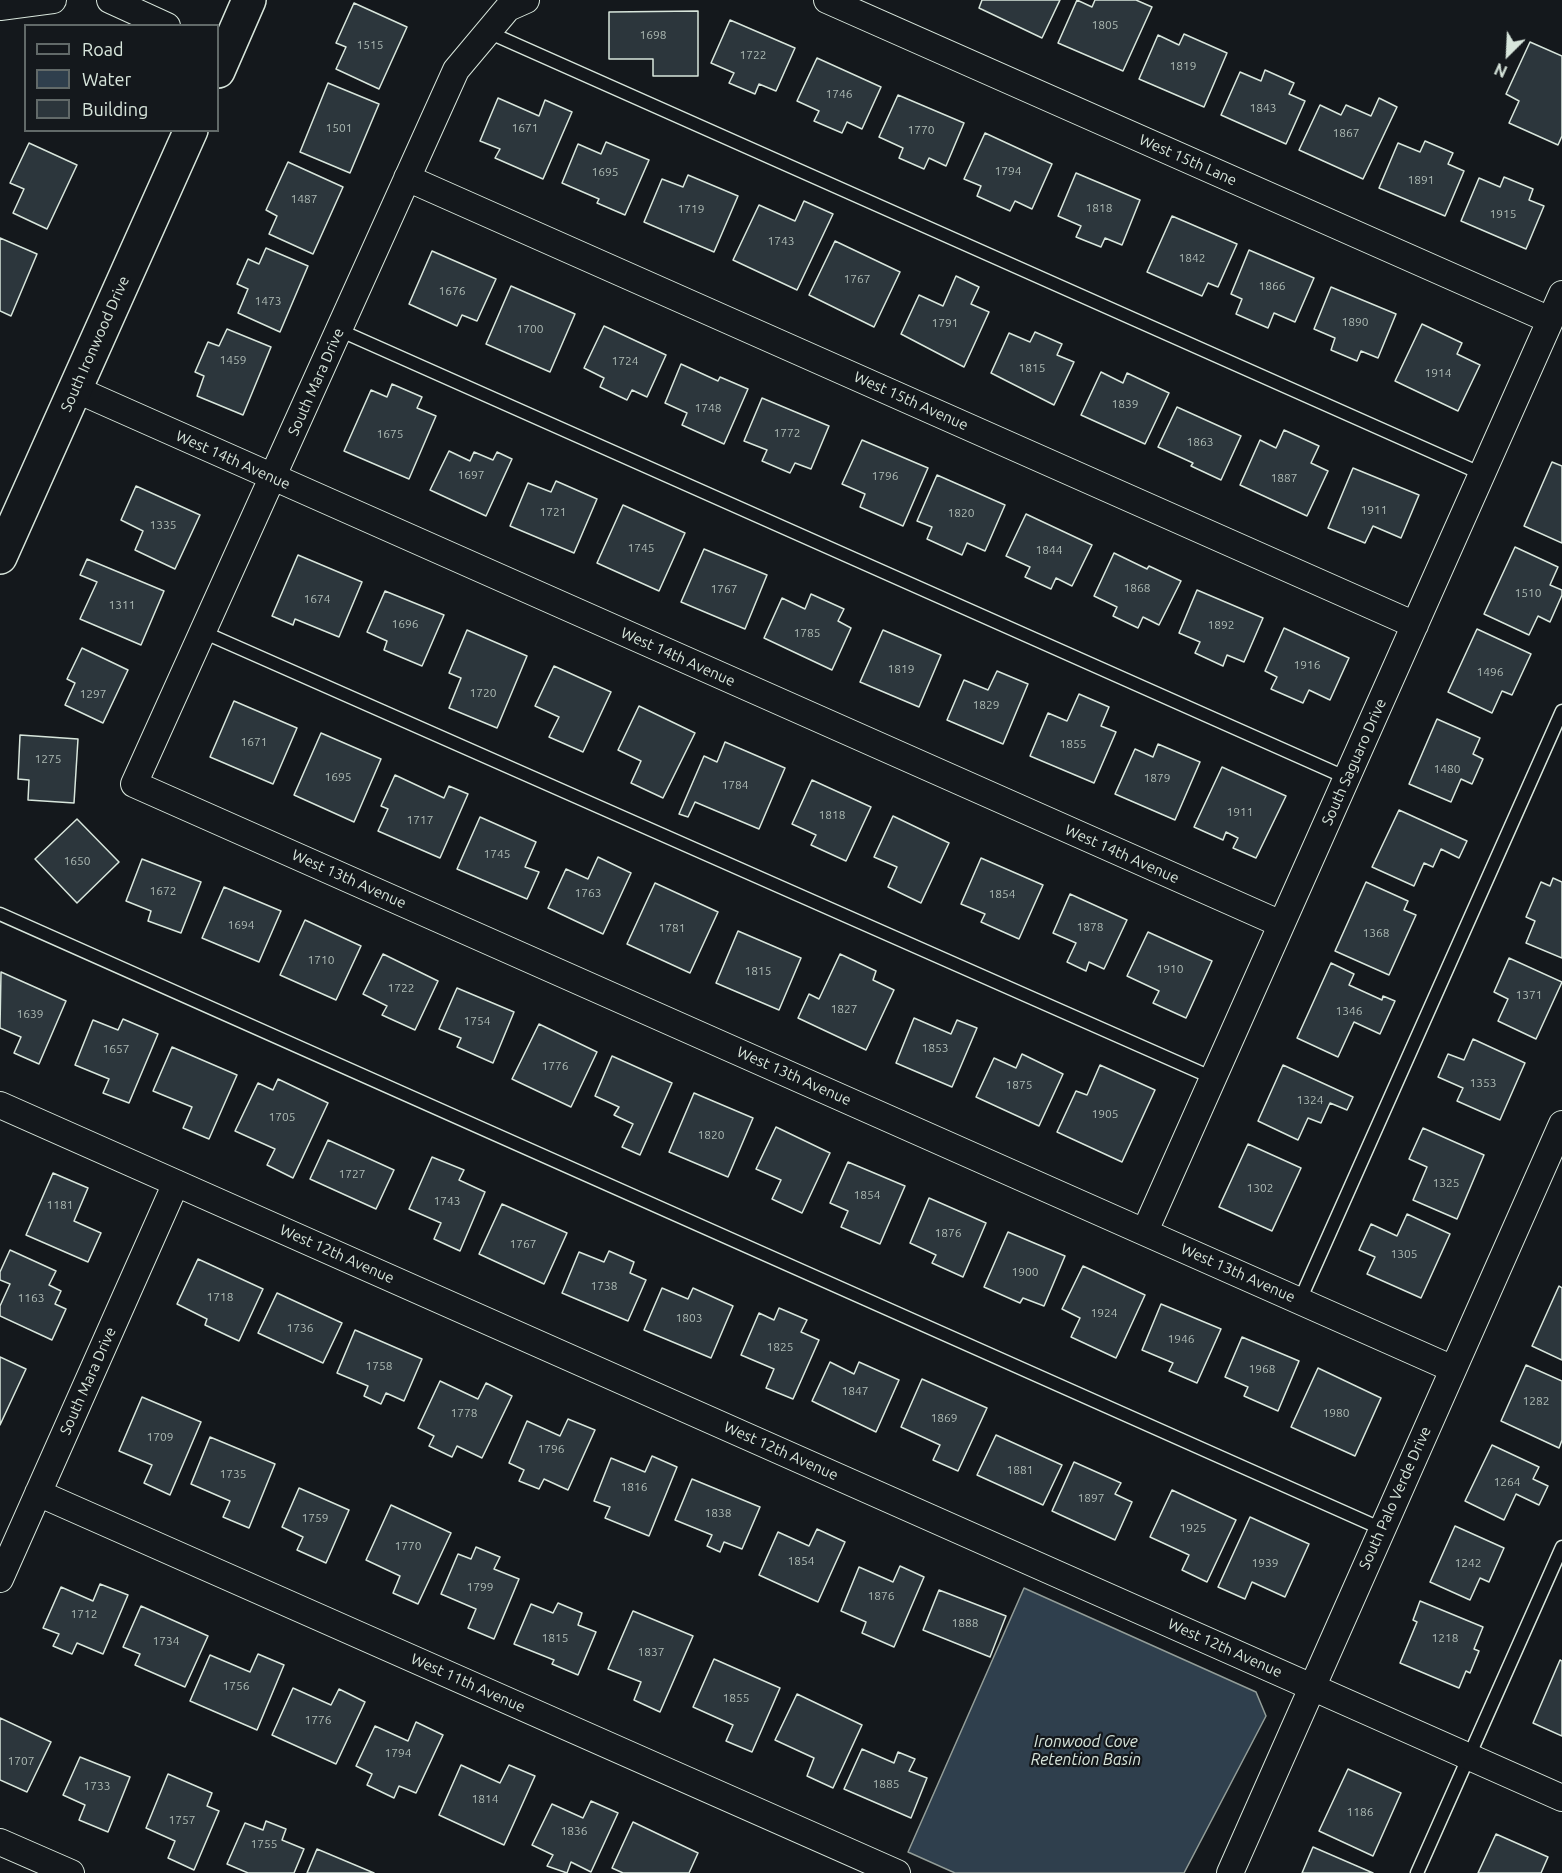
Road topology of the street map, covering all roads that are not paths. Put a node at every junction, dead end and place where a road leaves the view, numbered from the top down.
1 (53, 0) edge
2 (110, 0) edge
3 (249, 0) edge
4 (526, 0) edge
5 (826, 0) edge
6 (0, 7) edge
7 (163, 24) edge
8 (488, 32) junction
9 (220, 57) edge
10 (190, 132) edge
11 (407, 178) junction
12 (1562, 294) edge
13 (1550, 320) junction
14 (339, 330) junction
15 (75, 389) junction
16 (1482, 474) junction
17 (274, 478) junction
18 (0, 557) edge
19 (1415, 625) junction
20 (203, 632) junction
21 (1562, 711) edge
22 (1347, 778) junction
23 (134, 784) joint
24 (0, 914) edge
25 (1281, 924) junction
26 (1213, 1078) junction
27 (0, 1104) edge
28 (1562, 1124) edge
29 (176, 1183) junction
30 (1145, 1231) junction
31 (1300, 1300) junction
32 (1453, 1369) junction
33 (38, 1493) junction
34 (1382, 1529) junction
35 (1562, 1546) edge
36 (0, 1579) edge
37 (1312, 1687) junction
38 (1468, 1756) junction
39 (1562, 1798) edge
40 (0, 1842) edge
41 (70, 1873) edge
42 (897, 1873) edge
43 (1230, 1873) edge
44 (1417, 1873) edge

1 - 6 street
2 - 7 street
3 - 9 main road
4 - 8 street, South Mara Drive
5 - 13 street, West 15th Lane
8 - 11 street, South Mara Drive
8 - 16 lane
10 - 15 main road, South Ironwood Drive
11 - 14 street, South Mara Drive
11 - 19 street, West 15th Avenue
12 - 13 street, South Saguaro Drive
13 - 16 street, South Saguaro Drive
14 - 17 street, South Mara Drive
14 - 22 lane
15 - 17 street, West 14th Avenue
15 - 18 main road, South Ironwood Drive
16 - 19 street, South Saguaro Drive
17 - 20 street, South Mara Drive
17 - 25 street, West 14th Avenue
19 - 22 street, South Saguaro Drive
20 - 23 street, South Mara Drive
20 - 26 lane
21 - 31 lane
22 - 25 street, South Saguaro Drive
23 - 30 street, West 13th Avenue
24 - 34 lane
25 - 26 street, South Saguaro Drive
26 - 30 street, South Saguaro Drive
27 - 29 street, West 12th Avenue
28 - 32 street, South Palo Verde Drive
29 - 33 street, South Mara Drive
29 - 37 street, West 12th Avenue
30 - 31 street, West 13th Avenue
31 - 32 street, West 13th Avenue
32 - 34 street, South Palo Verde Drive
33 - 36 street, South Mara Drive
33 - 42 street, West 11th Avenue
34 - 37 street, South Palo Verde Drive
35 - 38 lane
37 - 38 street, West 12th Avenue
37 - 43 street, South Palo Verde Drive
38 - 39 street, West 12th Avenue
38 - 44 lane
40 - 41 street

